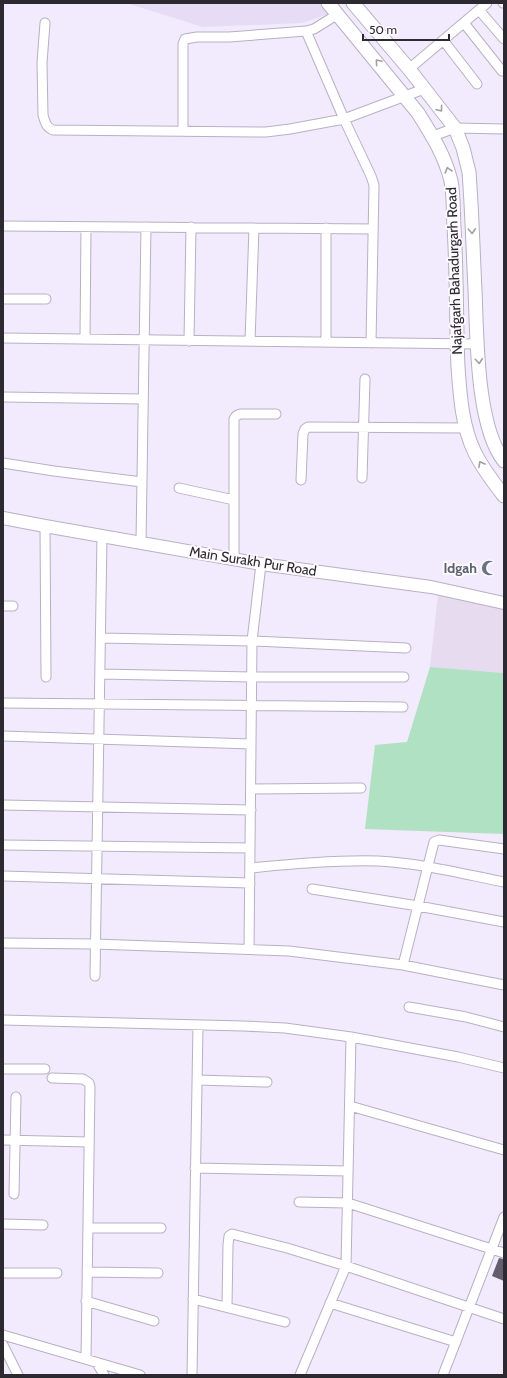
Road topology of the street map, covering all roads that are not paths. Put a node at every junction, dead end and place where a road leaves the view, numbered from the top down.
1 (328, 3) edge
2 (353, 3) edge
3 (487, 3) edge
4 (479, 10) junction
5 (338, 14) junction
6 (464, 22) junction
7 (45, 23) dead end
8 (306, 31) junction
9 (504, 39) edge
10 (443, 40) junction
11 (409, 68) junction
12 (502, 71) dead end
13 (477, 84) dead end
14 (424, 89) junction
15 (405, 95) junction
16 (344, 118) junction
17 (455, 128) junction
18 (504, 128) edge
19 (183, 130) junction
20 (433, 136) junction
21 (3, 226) edge
22 (86, 227) junction
23 (146, 227) junction
24 (191, 227) junction
25 (254, 228) junction
26 (326, 228) junction
27 (373, 229) junction
28 (3, 299) edge
29 (46, 299) dead end
30 (3, 338) edge
31 (85, 339) junction
32 (144, 340) junction
33 (189, 341) junction
34 (250, 342) junction
35 (326, 342) junction
36 (371, 343) junction
37 (457, 344) junction
38 (478, 344) junction
39 (365, 379) dead end
40 (3, 397) edge
41 (143, 399) junction
42 (276, 414) dead end
43 (363, 427) junction
44 (466, 428) junction
45 (504, 461) edge
46 (3, 463) edge
47 (362, 478) dead end
48 (301, 480) dead end
49 (142, 482) junction
50 (179, 488) dead end
51 (504, 496) edge
52 (234, 500) junction
53 (3, 518) edge
54 (45, 526) junction
55 (102, 536) junction
56 (141, 542) junction
57 (234, 558) junction
58 (260, 564) junction
59 (504, 603) edge
60 (3, 606) edge
61 (13, 606) dead end
62 (100, 638) junction
63 (252, 641) junction
64 (406, 648) dead end
65 (100, 674) junction
66 (46, 677) dead end
67 (252, 677) junction
68 (404, 677) dead end
69 (3, 703) edge
70 (99, 704) junction
71 (252, 706) junction
72 (403, 707) dead end
73 (3, 736) edge
74 (99, 739) junction
75 (251, 744) junction
76 (361, 788) dead end
77 (251, 789) junction
78 (3, 805) edge
79 (98, 807) junction
80 (251, 810) junction
81 (3, 845) edge
82 (97, 846) junction
83 (250, 848) junction
84 (504, 849) edge
85 (427, 867) junction
86 (250, 868) junction
87 (3, 876) edge
88 (96, 879) junction
89 (504, 882) edge
90 (250, 883) junction
91 (312, 890) dead end
92 (418, 906) junction
93 (504, 922) edge
94 (3, 943) edge
95 (95, 944) junction
96 (249, 949) junction
97 (403, 966) junction
98 (95, 976) dead end
99 (504, 985) edge
100 (409, 1007) dead end
101 (3, 1020) edge
102 (198, 1026) junction
103 (504, 1027) edge
104 (351, 1037) junction
105 (504, 1068) edge
106 (3, 1069) edge
107 (45, 1070) dead end
108 (52, 1078) dead end
109 (197, 1080) junction
110 (267, 1082) dead end
111 (16, 1097) dead end
112 (350, 1106) junction
113 (3, 1140) edge
114 (16, 1140) junction
115 (89, 1142) junction
116 (504, 1150) edge
117 (195, 1168) junction
118 (348, 1171) junction
119 (14, 1194) dead end
120 (299, 1202) dead end
121 (348, 1203) junction
122 (504, 1217) edge
123 (3, 1224) edge
124 (43, 1225) dead end
125 (88, 1228) junction
126 (161, 1228) dead end
127 (492, 1248) junction
128 (504, 1253) edge
129 (346, 1266) junction
130 (87, 1272) junction
131 (57, 1273) dead end
132 (158, 1273) dead end
133 (3, 1274) edge
134 (193, 1299) junction
135 (86, 1301) junction
136 (330, 1303) junction
137 (470, 1306) junction
138 (227, 1307) junction
139 (504, 1318) edge
140 (154, 1321) dead end
141 (285, 1322) dead end
142 (3, 1335) edge
143 (456, 1342) junction
144 (3, 1345) edge
145 (86, 1359) junction
146 (97, 1363) junction
147 (18, 1375) edge
148 (104, 1375) edge
149 (140, 1375) edge
150 (192, 1375) edge
151 (300, 1375) edge
152 (443, 1375) edge

1 - 5 main road, Najafgarh Bahadurgarh Road
2 - 11 main road, Najafgarh Bahadurgarh Road
3 - 4 street
4 - 6 street
4 - 9 street
5 - 8 street
15 -> 5 main road, Najafgarh Bahadurgarh Road
6 - 10 street
6 - 12 street
7 - 19 street
8 - 16 street
8 - 19 street
10 - 11 street
10 - 13 street
11 - 14 main road, Najafgarh Bahadurgarh Road
14 - 15 street
14 -> 17 main road, Najafgarh Bahadurgarh Road
15 - 16 street
15 - 20 main road, Najafgarh Bahadurgarh Road
16 - 19 street
16 - 27 street
17 - 18 street
17 - 20 street
17 -> 38 main road, Najafgarh Bahadurgarh Road
37 -> 20 main road, Najafgarh Bahadurgarh Road
21 - 22 street
22 - 23 street
22 - 31 street
23 - 24 street
23 - 32 street
24 - 25 street
24 - 33 street
25 - 26 street
25 - 34 street
26 - 27 street
26 - 35 street
27 - 36 street
28 - 29 street
30 - 31 street
31 - 32 street
32 - 33 street
32 - 41 street
33 - 34 street
34 - 35 street
35 - 36 street
36 - 37 street
37 - 38 street
37 - 44 main road, Najafgarh Bahadurgarh Road
38 -> 45 main road, Najafgarh Bahadurgarh Road
39 - 43 street
40 - 41 street
41 - 49 street
42 - 52 street
43 - 44 street
43 - 47 street
43 - 48 street
51 -> 44 main road, Najafgarh Bahadurgarh Road
46 - 49 street
49 - 56 street
50 - 52 street
52 - 57 street
53 - 54 street, Main Surakh Pur Road
54 - 55 street, Main Surakh Pur Road
54 - 66 street
55 - 56 street, Main Surakh Pur Road
55 - 62 street
56 - 57 street, Main Surakh Pur Road
57 - 58 street, Main Surakh Pur Road
58 - 59 street, Main Surakh Pur Road
58 - 63 street
60 - 61 street
62 - 63 street
62 - 65 street
63 - 64 street
63 - 67 street
65 - 67 street
65 - 70 street
67 - 68 street
67 - 71 street
69 - 70 street
70 - 71 street
70 - 74 street
71 - 72 street
71 - 75 street
73 - 74 street
74 - 75 street
74 - 79 street
75 - 77 street
76 - 77 street
77 - 80 street
78 - 79 street
79 - 80 street
79 - 82 street
80 - 83 street
81 - 82 street
82 - 83 street
82 - 88 street
83 - 86 street
84 - 85 street
85 - 86 street
85 - 89 street
85 - 92 street
86 - 90 street
87 - 88 street
88 - 90 street
88 - 95 street
90 - 96 street
91 - 92 street
92 - 93 street
92 - 97 street
94 - 95 street
95 - 96 street
95 - 98 street
96 - 97 street
97 - 99 street
100 - 103 street
101 - 102 street
102 - 104 street
102 - 109 street
104 - 105 street
104 - 112 street
106 - 107 street
108 - 115 street
109 - 110 street
109 - 117 street
111 - 114 street
112 - 116 street
112 - 118 street
113 - 114 street
114 - 115 street
114 - 119 street
115 - 125 street
117 - 118 street
117 - 134 street
118 - 121 street
120 - 121 street
121 - 127 street
121 - 129 street
122 - 127 street
123 - 124 street
125 - 126 street
125 - 130 street
127 - 128 street
127 - 137 street
129 - 136 street
129 - 137 street
129 - 138 street
130 - 132 street
130 - 135 street
131 - 133 street
134 - 138 street
134 - 150 street
135 - 140 street
135 - 145 street
136 - 143 street
136 - 151 street
137 - 139 street
137 - 143 street
138 - 141 street
142 - 145 street
143 - 152 street
144 - 147 street
145 - 146 street
146 - 148 street
146 - 149 street

